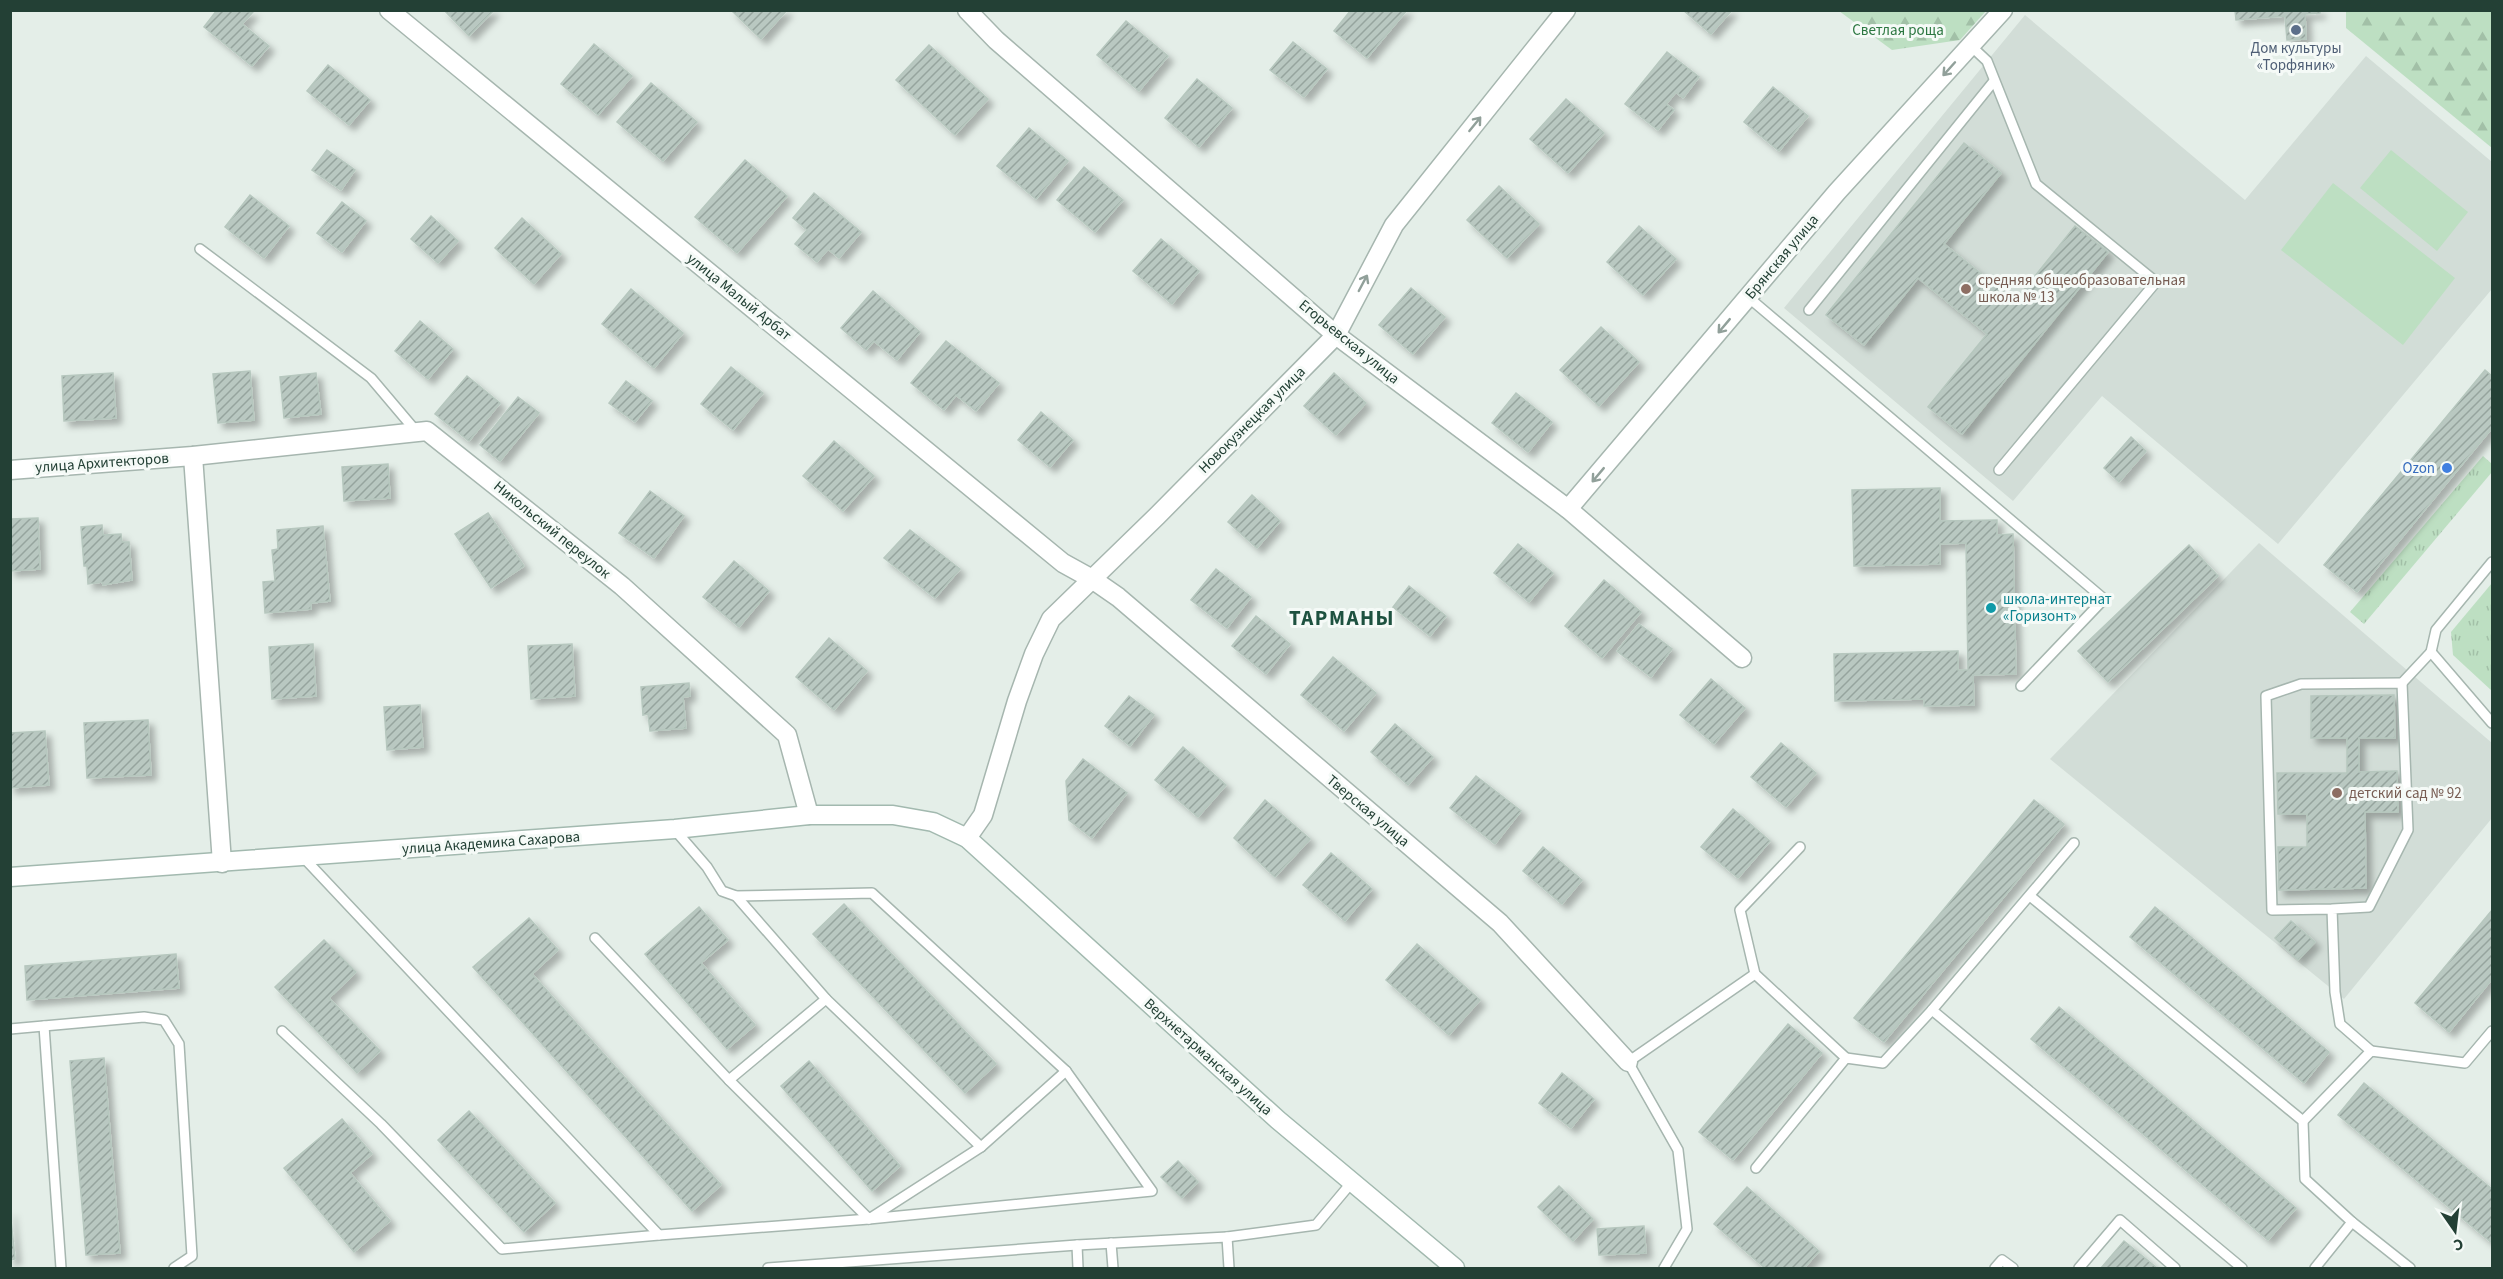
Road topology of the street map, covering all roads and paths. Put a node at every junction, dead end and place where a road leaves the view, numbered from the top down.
1 (389, 10) edge
2 (967, 10) edge
3 (1566, 10) edge
4 (2003, 10) edge
5 (1971, 46) junction
6 (1994, 81) junction
7 (200, 249) dead end
8 (1748, 297) junction
9 (1809, 310) dead end
10 (1336, 334) junction
11 (415, 430) junction
12 (193, 456) junction
13 (10, 470) edge
14 (1999, 470) dead end
15 (1568, 509) junction
16 (2493, 562) edge
17 (1092, 579) junction
18 (2431, 652) junction
19 (1742, 658) dead end
20 (2402, 683) junction
21 (2021, 686) dead end
22 (2493, 723) edge
23 (809, 815) junction
24 (675, 829) junction
25 (967, 838) junction
26 (2074, 843) dead end
27 (1800, 847) dead end
28 (303, 857) junction
29 (222, 863) junction
30 (10, 878) edge
31 (736, 896) junction
32 (2030, 896) junction
33 (2332, 909) junction
34 (595, 938) dead end
35 (1755, 974) junction
36 (826, 999) junction
37 (1932, 1010) junction
38 (44, 1026) junction
39 (10, 1029) edge
40 (282, 1031) dead end
41 (2493, 1031) edge
42 (2371, 1052) junction
43 (1846, 1058) junction
44 (1628, 1062) junction
45 (1066, 1071) junction
46 (729, 1080) junction
47 (2303, 1121) junction
48 (981, 1147) junction
49 (1755, 1168) dead end
50 (1352, 1182) junction
51 (869, 1219) junction
52 (2352, 1222) junction
53 (659, 1235) junction
54 (1227, 1237) junction
55 (1112, 1243) junction
56 (1077, 1245) junction
57 (61, 1269) edge
58 (174, 1269) edge
59 (768, 1269) edge
60 (1078, 1269) edge
61 (1113, 1269) edge
62 (1229, 1269) edge
63 (1455, 1269) edge
64 (1664, 1269) edge
65 (1995, 1269) edge
66 (2013, 1269) edge
67 (2079, 1269) edge
68 (2175, 1269) edge
69 (2242, 1269) edge
70 (2315, 1269) edge
71 (2410, 1269) edge

1 - 17 street, улица Малый Арбат
2 - 10 street, Егорьевская улица
10 -> 3 street, Новокузнецкая улица
4 - 5 street, Брянская улица
5 - 6 lane
5 -> 8 street, Брянская улица
6 - 9 lane
6 - 14 lane
7 - 11 lane
8 -> 15 street, Брянская улица
8 - 21 lane
10 - 15 street, Егорьевская улица
10 - 17 street, Новокузнецкая улица
11 - 12 street
11 - 23 street, Никольский переулок
12 - 13 street, улица Архитекторов
12 - 29 street
15 - 19 street, Егорьевская улица
16 - 18 lane
17 - 25 street, Новокузнецкая улица
17 - 44 street, Тверская улица
18 - 20 lane
18 - 22 lane
20 - 33 lane
20 - 33 lane
23 - 24 street, улица Академика Сахарова
23 - 25 street, улица Академика Сахарова
24 - 28 street, улица Академика Сахарова
24 - 31 lane
25 - 50 street, Верхнетарманская улица
26 - 32 lane
27 - 35 lane
28 - 29 street, улица Академика Сахарова
28 - 53 lane
29 - 30 street, улица Академика Сахарова
31 - 36 lane
31 - 45 lane
32 - 37 lane
32 - 47 lane
33 - 42 lane
34 - 46 lane
35 - 43 lane
35 - 44 lane
36 - 46 lane
36 - 48 lane
37 - 43 lane
37 - 69 lane
38 - 39 lane
38 - 57 lane
38 - 58 lane
40 - 53 lane
41 - 42 lane
42 - 47 lane
43 - 49 lane
44 - 64 lane
45 - 48 lane
45 - 51 lane
46 - 51 lane
47 - 52 lane
48 - 51 lane
50 - 54 lane
50 - 63 street, Верхнетарманская улица
51 - 53 lane
52 - 70 lane
52 - 71 lane
54 - 55 lane
54 - 62 lane
55 - 56 lane
55 - 61 lane
56 - 59 lane
56 - 60 lane
65 - 66 lane
67 - 68 lane

